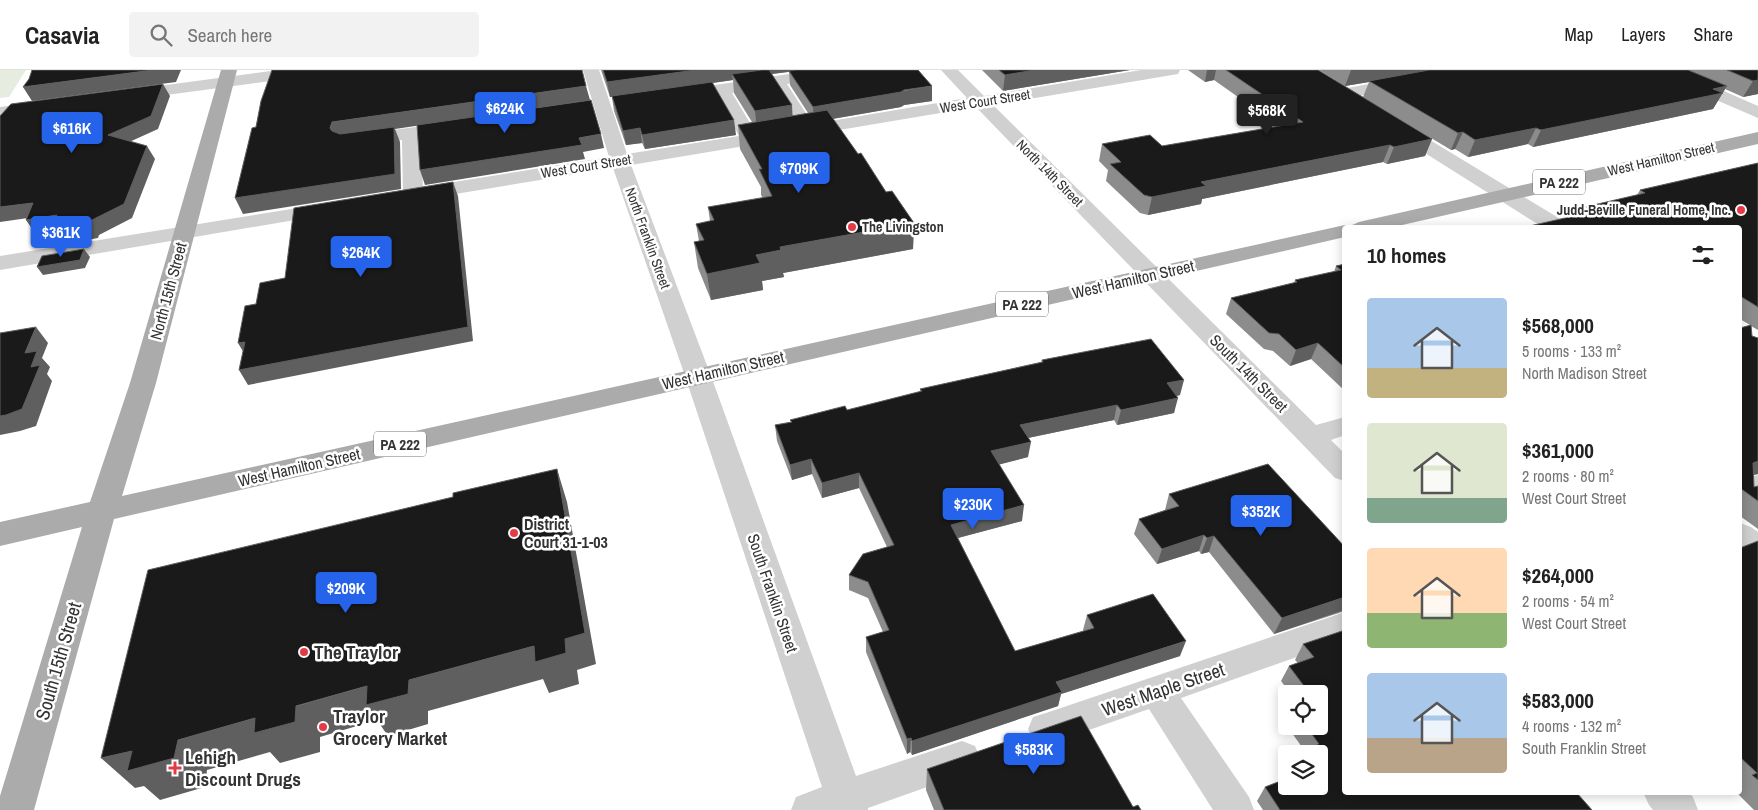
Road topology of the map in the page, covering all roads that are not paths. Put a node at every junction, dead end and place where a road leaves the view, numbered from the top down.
1 (316, 70) edge
2 (591, 70) edge
3 (850, 70) edge
4 (949, 70) edge
5 (1172, 70) edge
6 (1471, 70) edge
7 (1662, 70) edge
8 (227, 76) edge
9 (776, 81) junction
10 (721, 89) junction
11 (114, 97) edge
12 (662, 98) edge
13 (979, 102) junction
14 (57, 104) edge
15 (1366, 109) edge
16 (0, 112) edge
17 (1758, 113) edge
18 (1382, 119) edge
19 (469, 125) edge
20 (808, 130) junction
21 (411, 133) junction
22 (1758, 138) edge
23 (750, 139) junction
24 (347, 142) edge
25 (620, 161) junction
26 (1504, 194) junction
27 (413, 195) junction
28 (394, 198) edge
29 (346, 206) edge
30 (1372, 225) edge
31 (1554, 225) edge
32 (184, 232) junction
33 (1342, 232) edge
34 (0, 262) edge
35 (1152, 275) junction
36 (698, 376) junction
37 (1342, 427) edge
38 (1311, 436) junction
39 (1342, 468) edge
40 (1758, 485) edge
41 (1742, 490) edge
42 (102, 511) junction
43 (0, 534) edge
44 (1742, 536) edge
45 (1758, 548) edge
46 (1342, 627) edge
47 (1157, 691) junction
48 (1665, 795) edge
49 (847, 804) edge
50 (15, 810) edge
51 (810, 810) edge
52 (1235, 810) edge
53 (1679, 810) edge

1 - 8 street
2 - 25 street, North Franklin Street
3 - 9 street
4 - 13 street, North 14th Street
5 - 13 street, West Court Street
6 - 15 street
7 - 17 street
8 - 11 street
8 - 32 main road, North 15th Street
9 - 10 street
9 - 20 street
10 - 12 street
10 - 23 street
13 - 20 street, West Court Street
13 - 35 street, North 14th Street
14 - 16 street
18 - 26 street
19 - 21 street
20 - 23 street, West Court Street
21 - 24 street
21 - 27 street
22 - 26 main road, West Hamilton Street / PA 222
23 - 25 street, West Court Street
25 - 27 street, West Court Street
25 - 36 street, North Franklin Street
26 - 30 main road, West Hamilton Street / PA 222
26 - 31 street
27 - 28 street, West Court Street
29 - 32 street
32 - 34 street
32 - 42 main road, North 15th Street
33 - 35 main road, West Hamilton Street / PA 222
35 - 36 main road, West Hamilton Street / PA 222
35 - 38 street, South 14th Street
36 - 42 main road, West Hamilton Street / PA 222
36 - 49 street, South Franklin Street
37 - 38 street
38 - 39 street, South 14th Street
40 - 41 street
42 - 43 main road, PA 222
42 - 50 main road, South 15th Street
44 - 45 street
46 - 47 street, West Maple Street
47 - 49 street, West Maple Street
47 - 52 street
48 - 53 street
49 - 51 street, West Maple Street

